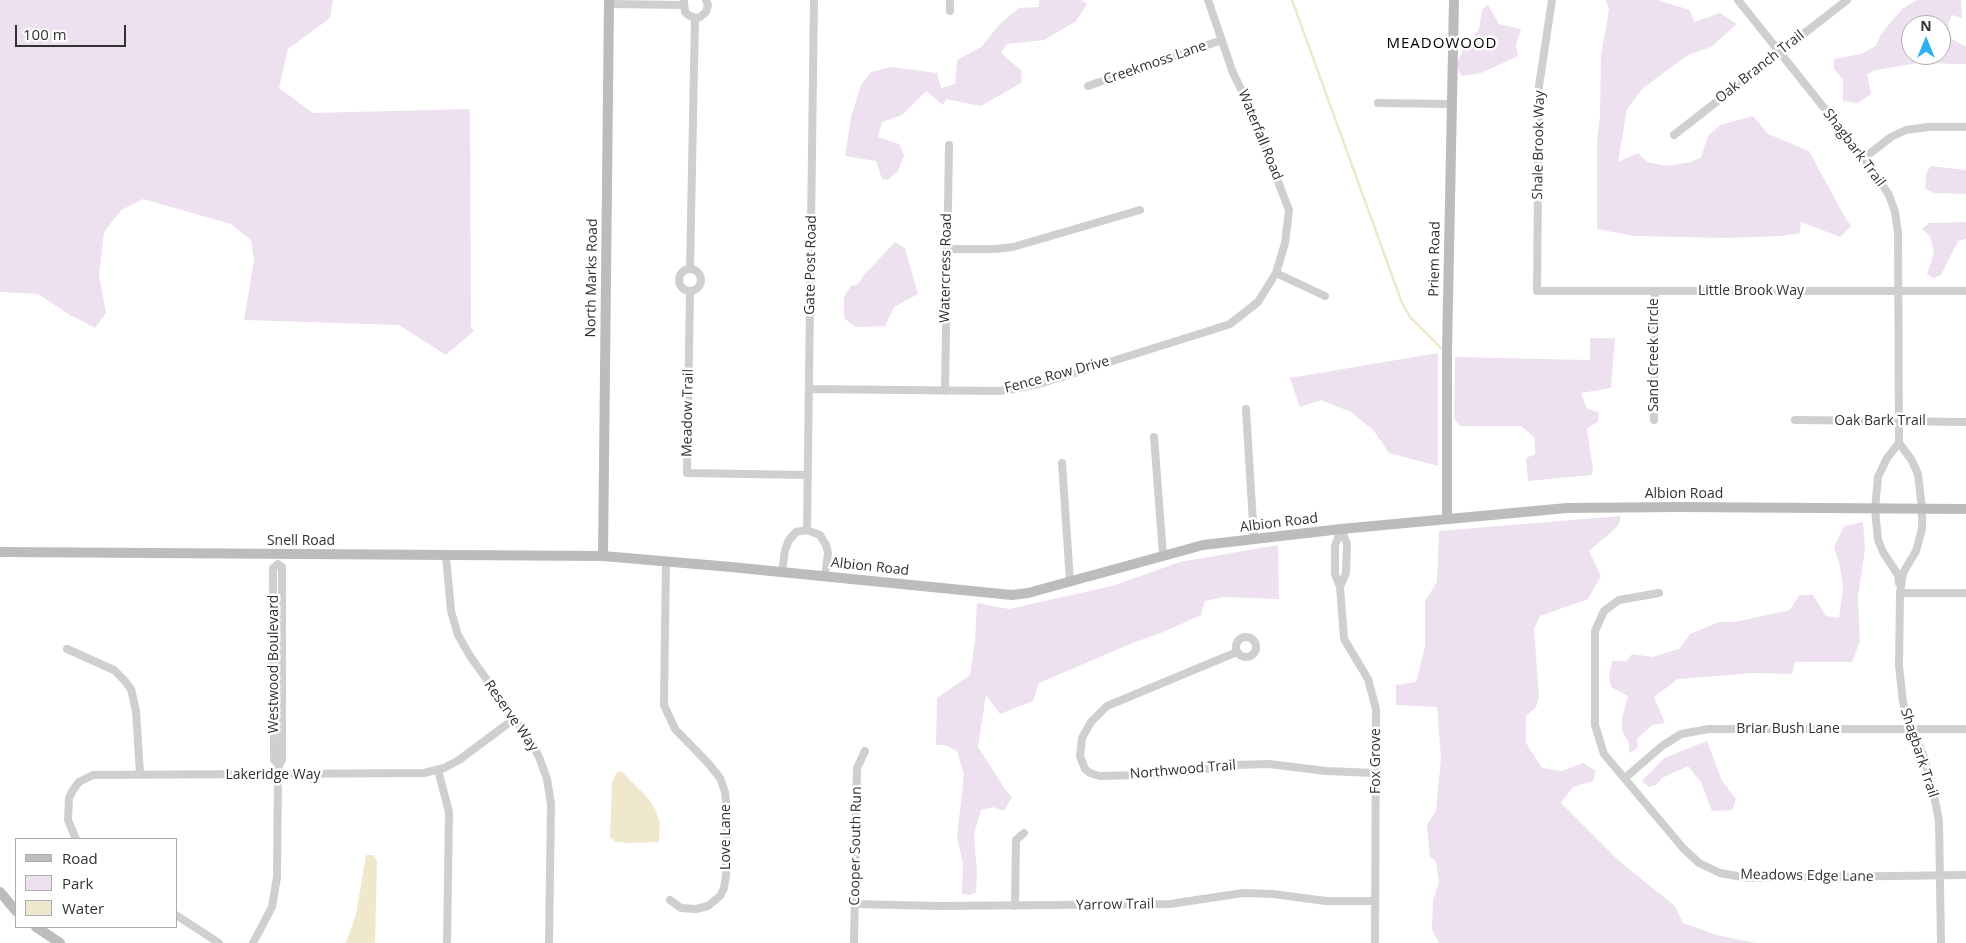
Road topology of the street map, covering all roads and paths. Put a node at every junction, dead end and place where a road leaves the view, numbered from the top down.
1 (706, 0) edge
2 (814, 0) edge
3 (950, 0) edge
4 (1208, 0) edge
5 (1454, 0) edge
6 (1552, 0) edge
7 (1738, 0) edge
8 (1847, 0) edge
9 (609, 2) edge
10 (685, 2) edge
11 (950, 11) dead end
12 (695, 18) junction
13 (1222, 40) junction
14 (1780, 52) junction
15 (1088, 86) dead end
16 (1378, 103) dead end
17 (1451, 104) junction
18 (1966, 126) edge
19 (1674, 135) dead end
20 (949, 145) dead end
21 (1864, 158) junction
22 (1140, 210) dead end
23 (946, 249) junction
24 (690, 269) junction
25 (1276, 273) junction
26 (1537, 291) joint
27 (1655, 291) junction
28 (1899, 291) junction
29 (1966, 291) edge
30 (690, 292) junction
31 (1325, 296) dead end
32 (810, 389) junction
33 (945, 391) junction
34 (1246, 409) dead end
35 (1654, 420) dead end
36 (1795, 420) dead end
37 (1899, 421) junction
38 (1966, 422) edge
39 (1154, 437) dead end
40 (1899, 443) junction
41 (1062, 463) dead end
42 (808, 475) junction
43 (1875, 509) junction
44 (1922, 509) junction
45 (1966, 509) edge
46 (1447, 519) junction
47 (1341, 529) junction
48 (807, 530) junction
49 (1254, 540) junction
50 (0, 552) edge
51 (1163, 555) junction
52 (446, 556) junction
53 (602, 556) junction
54 (278, 559) junction
55 (666, 561) junction
56 (782, 572) junction
57 (825, 576) junction
58 (1070, 581) junction
59 (1340, 587) junction
60 (1659, 593) dead end
61 (1900, 593) junction
62 (1966, 593) edge
63 (67, 649) dead end
64 (1236, 652) dead end
65 (514, 719) junction
66 (1912, 729) junction
67 (1966, 729) edge
68 (865, 751) dead end
69 (438, 770) junction
70 (1376, 773) junction
71 (140, 774) junction
72 (278, 775) junction
73 (1625, 778) junction
74 (1024, 833) dead end
75 (76, 838) edge
76 (1966, 875) edge
77 (1940, 876) junction
78 (0, 892) edge
79 (670, 900) dead end
80 (1375, 901) junction
81 (854, 904) junction
82 (1015, 906) junction
83 (15, 910) edge
84 (178, 916) edge
85 (38, 928) edge
86 (60, 943) edge
87 (219, 943) edge
88 (253, 943) edge
89 (448, 943) edge
90 (549, 943) edge
91 (854, 943) edge
92 (1375, 943) edge
93 (1941, 943) edge

1 - 12 street
2 - 32 street, Gate Post Road
3 - 11 street
4 - 13 street, Waterfall Road
5 - 17 street, Priem Road
6 - 26 street, Shale Brook Way
7 - 14 street, Shagbark Trail
8 - 14 street, Oak Branch Trail
9 - 10 street
9 - 53 street, North Marks Road
10 - 12 street
12 - 24 street, Meadow Trail
13 - 15 street, Creekmoss Lane
13 - 25 street, Waterfall Road
14 - 19 street, Oak Branch Trail
14 - 21 street, Shagbark Trail
16 - 17 street
17 - 46 street, Priem Road
18 - 21 street
20 - 23 street, Watercress Road
21 - 28 street, Shagbark Trail
22 - 23 street
23 - 33 street, Watercress Road
24 - 30 street, Meadow Trail
24 - 30 street, Meadow Trail
25 - 31 street
25 - 33 street, Fence Row Drive
26 - 27 street, Little Brook Way
27 - 28 street, Little Brook Way
27 - 35 street, Sand Creek Circle
28 - 29 street, Little Brook Way
28 - 37 street, Shagbark Trail
30 - 42 street, Meadow Trail
32 - 33 street, Fence Row Drive
32 - 42 street, Gate Post Road
34 - 49 street
36 - 37 street, Oak Bark Trail
37 - 38 street, Oak Bark Trail
37 - 40 street, Shagbark Trail
39 - 51 street
40 - 43 street, Shagbark Trail
40 - 44 street, Shagbark Trail
41 - 58 street
42 - 48 street, Gate Post Road
43 - 44 street, Albion Road
43 - 46 street, Albion Road
43 - 61 street, Shagbark Trail
44 - 45 street, Albion Road
44 - 61 street, Shagbark Trail
46 - 47 street, Albion Road
47 - 49 street, Albion Road
47 - 59 street, Fox Grove
47 - 59 street, Fox Grove
48 - 56 street
48 - 57 street
49 - 51 street, Albion Road
50 - 54 street, Snell Road
51 - 58 street, Albion Road
52 - 53 street, Snell Road
52 - 54 street, Snell Road
52 - 65 street, Reserve Way
53 - 55 street, Albion Road
54 - 72 street, Westwood Boulevard
55 - 56 street, Albion Road
55 - 79 street, Love Lane
56 - 57 street, Albion Road
57 - 58 street, Albion Road
59 - 70 street, Fox Grove
60 - 73 street, Meadows Edge Lane
61 - 62 street
61 - 66 street, Shagbark Trail
63 - 71 street
64 - 70 street, Northwood Trail
65 - 69 street, Lakeridge Way
65 - 90 street, Reserve Way
66 - 67 street, Briar Bush Lane
66 - 73 street, Briar Bush Lane
66 - 77 street, Shagbark Trail
68 - 81 street, Cooper South Run
69 - 72 street, Lakeridge Way
69 - 89 street
70 - 80 street, Fox Grove
71 - 72 street, Lakeridge Way
71 - 75 street, Lakeridge Way
72 - 88 street, Westwood Boulevard
73 - 77 street, Meadows Edge Lane
74 - 82 street
76 - 77 street, Meadows Edge Lane
77 - 93 street, Shagbark Trail
78 - 83 street
80 - 82 street, Yarrow Trail
80 - 92 street, Fox Grove
81 - 82 street, Yarrow Trail
81 - 91 street, Cooper South Run
84 - 87 street
85 - 86 street

